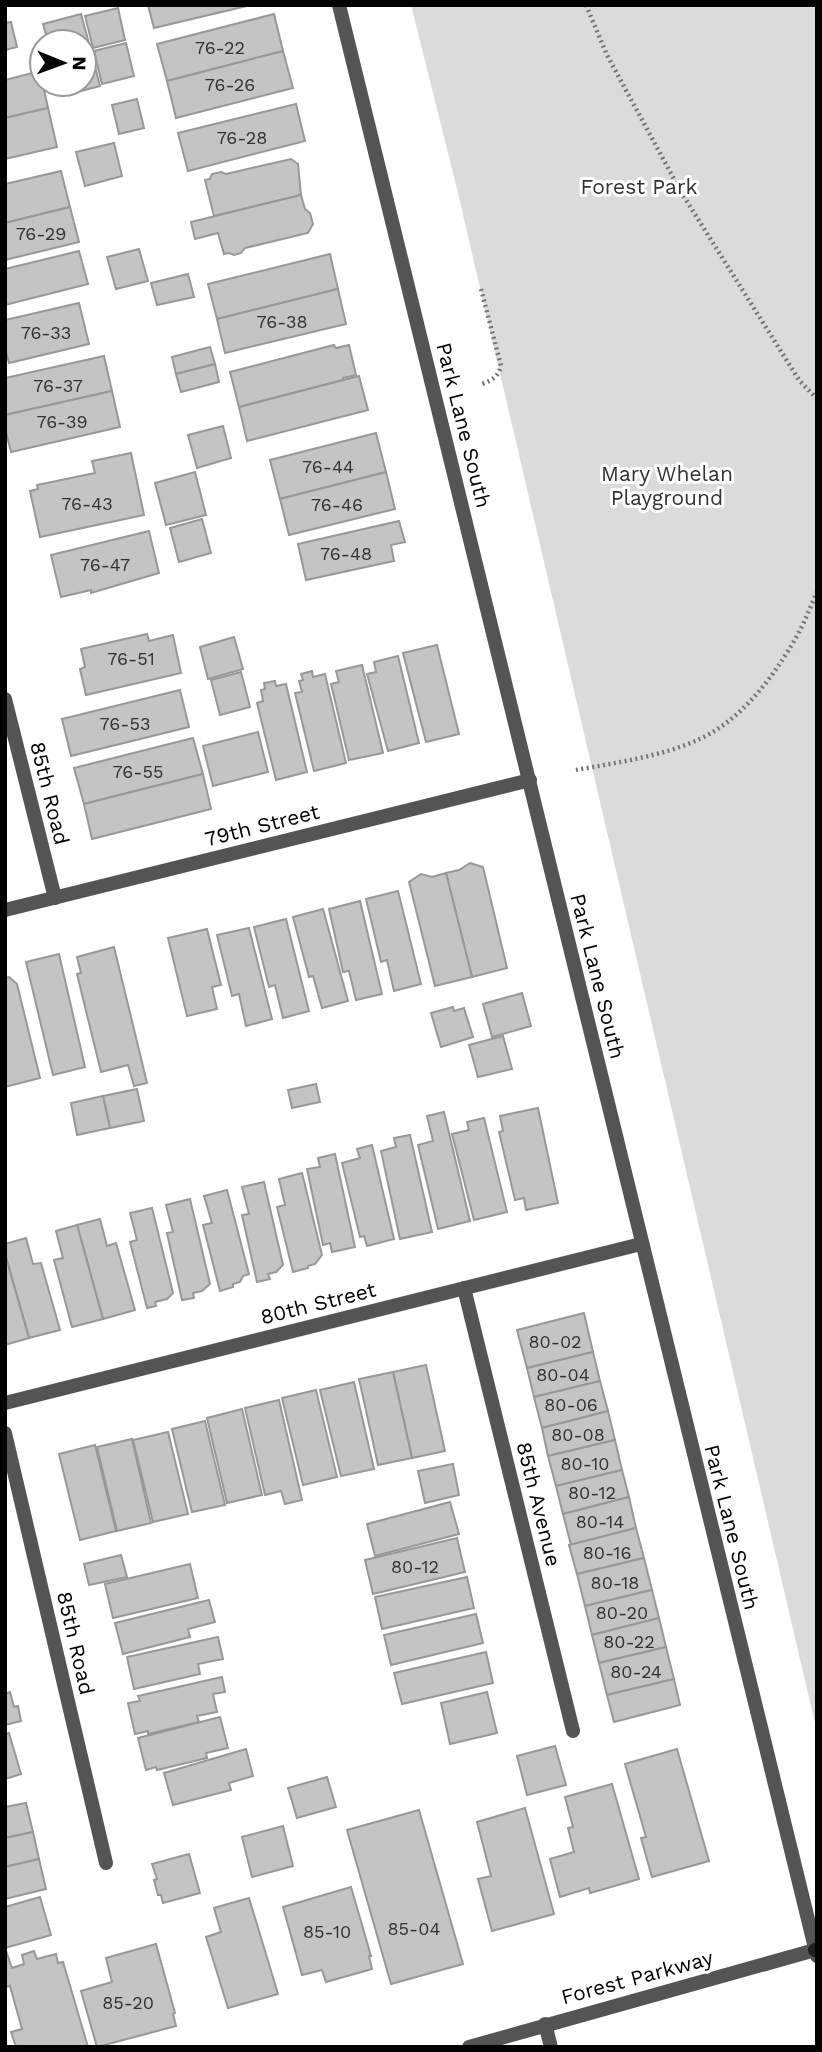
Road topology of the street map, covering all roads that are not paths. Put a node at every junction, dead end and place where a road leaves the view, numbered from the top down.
1 (339, 5) edge
2 (5, 699) edge
3 (530, 780) junction
4 (55, 898) junction
5 (5, 910) edge
6 (641, 1244) junction
7 (464, 1288) junction
8 (5, 1403) edge
9 (5, 1433) edge
10 (573, 1731) dead end
11 (106, 1863) dead end
12 (816, 1952) edge
13 (545, 2024) junction
14 (470, 2047) edge
15 (551, 2047) edge

1 - 3 street, Park Lane South
2 - 4 street, 85th Road
3 - 4 street, 79th Street
3 - 6 street, Park Lane South
4 - 5 street, 79th Street
6 - 7 street, 80th Street
6 - 12 street, Park Lane South
7 - 8 street, 80th Street
7 - 10 street, 85th Avenue
9 - 11 street, 85th Road
12 - 13 street, Forest Parkway
13 - 14 street, Forest Parkway
13 - 15 street

